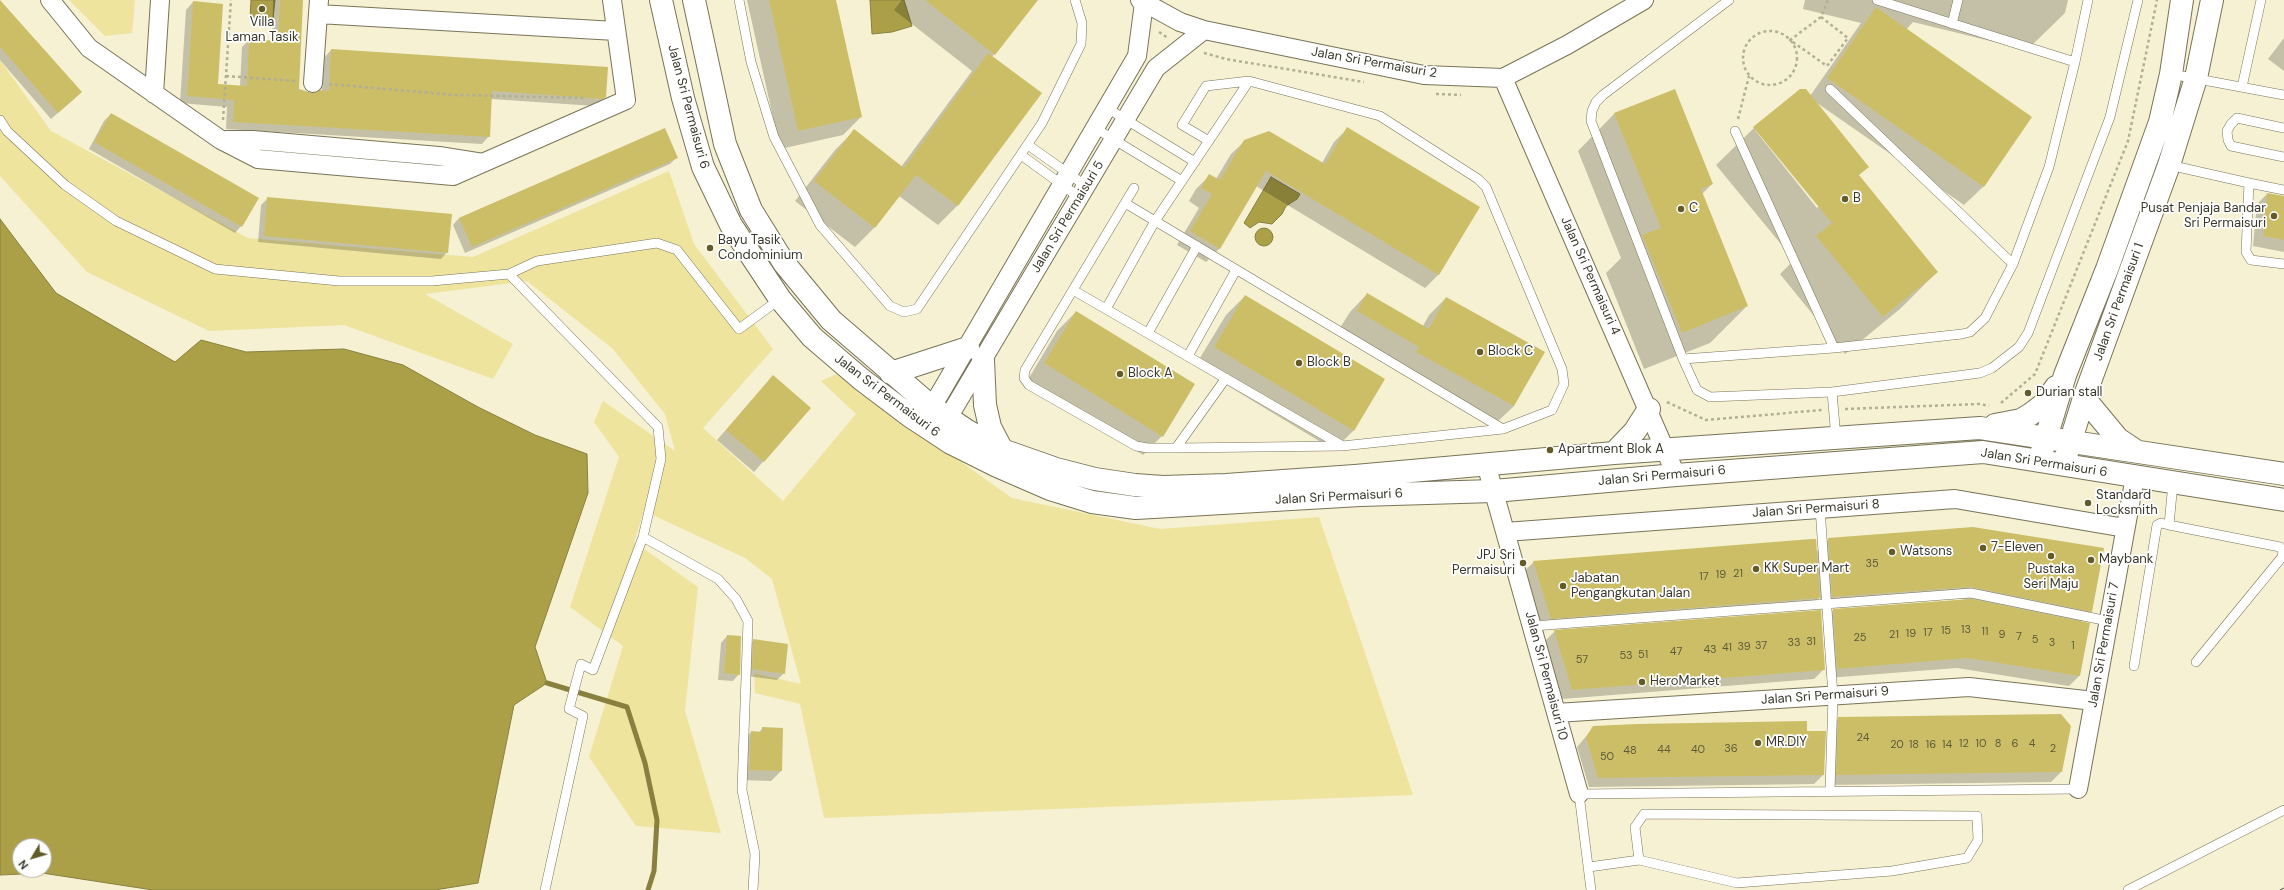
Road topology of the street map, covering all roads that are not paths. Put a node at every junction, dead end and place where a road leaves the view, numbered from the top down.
1 (50, 0) edge
2 (160, 0) edge
3 (607, 0) edge
4 (661, 0) edge
5 (694, 0) edge
6 (739, 0) edge
7 (1075, 0) edge
8 (1644, 0) edge
9 (1729, 0) edge
10 (1877, 0) edge
11 (1958, 0) edge
12 (2088, 0) edge
13 (2138, 0) edge
14 (2182, 0) edge
15 (2212, 0) edge
16 (2261, 0) edge
17 (1142, 2) edge
18 (319, 7) edge
19 (1952, 24) junction
20 (1204, 30) junction
21 (616, 31) junction
22 (2075, 62) junction
23 (2170, 74) junction
24 (1503, 78) junction
25 (2196, 78) junction
26 (1249, 81) junction
27 (313, 83) road end
28 (2242, 87) junction
29 (1830, 89) dead end
30 (154, 94) junction
31 (2284, 95) edge
32 (1107, 108) junction
33 (0, 120) edge
34 (1125, 120) junction
35 (1095, 128) junction
36 (2284, 128) edge
37 (1735, 131) road end
38 (1114, 139) junction
39 (1209, 141) junction
40 (1028, 145) junction
41 (1021, 155) junction
42 (2284, 157) edge
43 (1195, 162) junction
44 (2169, 165) junction
45 (1066, 180) junction
46 (1182, 181) junction
47 (2249, 183) junction
48 (1134, 188) dead end
49 (2284, 190) edge
50 (1082, 192) junction
51 (1125, 203) junction
52 (1155, 221) junction
53 (1197, 246) junction
54 (2013, 264) junction
55 (2284, 264) edge
56 (1236, 270) junction
57 (509, 274) junction
58 (1073, 290) junction
59 (780, 299) junction
60 (1106, 309) junction
61 (1148, 333) junction
62 (1834, 348) junction
63 (975, 354) junction
64 (1188, 356) junction
65 (1683, 359) junction
66 (891, 373) junction
67 (2065, 375) junction
68 (1226, 378) junction
69 (1832, 392) junction
70 (2084, 398) junction
71 (1649, 409) junction
72 (910, 416) junction
73 (938, 416) junction
74 (1980, 428) junction
75 (1503, 429) junction
76 (1836, 438) junction
77 (2046, 438) junction
78 (2069, 441) junction
79 (951, 443) junction
80 (1342, 446) junction
81 (1176, 448) junction
82 (1002, 450) junction
83 (1665, 450) junction
84 (1614, 452) junction
85 (2138, 453) junction
86 (2038, 461) junction
87 (1486, 464) junction
88 (2064, 465) junction
89 (1676, 474) junction
90 (2284, 474) edge
91 (2135, 477) junction
92 (2173, 483) junction
93 (1494, 491) junction
94 (2284, 500) edge
95 (1820, 508) junction
96 (2169, 524) junction
97 (2126, 526) junction
98 (1505, 532) junction
99 (643, 537) junction
100 (1828, 605) junction
101 (2108, 621) junction
102 (1533, 626) junction
103 (2196, 662) dead end
104 (2134, 666) dead end
105 (1833, 696) junction
106 (2094, 701) junction
107 (1556, 713) junction
108 (2078, 789) joint
109 (1830, 790) junction
110 (1579, 794) junction
111 (2284, 810) edge
112 (1639, 860) junction
113 (1589, 867) junction
114 (546, 890) edge
115 (753, 890) edge
116 (1591, 890) edge
117 (2128, 890) edge

1 - 30 street
2 - 30 street
3 - 21 street
4 - 59 street, Jalan Sri Permaisuri 6
5 - 66 street, Jalan Sri Permaisuri 6
6 - 41 lane
7 - 40 lane
8 - 24 street, Jalan Sri Permaisuri 2
9 - 65 lane
10 - 19 lane
11 - 19 lane
12 - 22 lane
13 - 69 lane
14 - 23 street, Jalan Sri Permaisuri 1
15 - 25 street, Jalan Sri Permaisuri 1
16 - 28 lane
17 - 20 street, Jalan Sri Permaisuri 2
17 - 32 street, Jalan Sri Permaisuri 5
18 - 21 street
18 - 27 street
19 - 22 lane
20 - 24 street, Jalan Sri Permaisuri 2
20 - 34 street, Jalan Sri Permaisuri 5
21 - 30 street
22 - 54 lane
23 - 25 lane
23 - 67 street, Jalan Sri Permaisuri 1
24 - 71 street, Jalan Sri Permaisuri 4
25 - 28 lane
25 - 44 street, Jalan Sri Permaisuri 1
26 - 39 lane
26 - 39 lane
26 - 75 lane
28 - 31 lane
29 - 54 lane
32 - 34 lane
32 - 35 street, Jalan Sri Permaisuri 5
33 - 57 lane
34 - 38 street, Jalan Sri Permaisuri 5
34 - 43 lane
35 - 38 lane
35 - 45 street, Jalan Sri Permaisuri 5
36 - 42 lane
37 - 62 lane
38 - 46 lane
38 - 50 street, Jalan Sri Permaisuri 5
39 - 43 lane
40 - 41 lane
40 - 45 lane
41 - 45 lane
43 - 46 lane
44 - 47 lane
44 - 70 street, Jalan Sri Permaisuri 1
45 - 50 lane
45 - 50 lane
45 - 63 street, Jalan Sri Permaisuri 5
46 - 52 lane
47 - 49 lane
47 - 55 lane
48 - 51 lane
50 - 63 street, Jalan Sri Permaisuri 5
51 - 52 lane
51 - 58 lane
52 - 53 lane
52 - 60 lane
53 - 56 lane
53 - 61 lane
54 - 62 lane
56 - 64 lane
56 - 75 lane
57 - 59 lane
57 - 99 lane
58 - 60 lane
58 - 81 lane
59 - 72 street, Jalan Sri Permaisuri 6
60 - 61 lane
61 - 64 lane
62 - 65 lane
63 - 66 street
63 - 73 street, Jalan Sri Permaisuri 5
63 - 82 street
64 - 68 lane
65 - 69 lane
66 - 73 street, Jalan Sri Permaisuri 6
67 - 74 street
67 - 77 street, Jalan Sri Permaisuri 1
68 - 80 lane
68 - 81 lane
69 - 76 lane
70 - 78 street, Jalan Sri Permaisuri 1
70 - 85 street
71 - 83 street, Jalan Sri Permaisuri 4
71 - 84 street
72 - 73 street
72 - 79 street, Jalan Sri Permaisuri 6
73 - 79 street
73 - 82 street, Jalan Sri Permaisuri 6
74 - 76 street, Jalan Sri Permaisuri 6
74 - 77 street, Jalan Sri Permaisuri 6
75 - 80 lane
76 - 83 street, Jalan Sri Permaisuri 6
77 - 78 street, Jalan Sri Permaisuri 6
77 - 86 street, Jalan Sri Permaisuri 1
78 - 85 street, Jalan Sri Permaisuri 6
78 - 88 street, Jalan Sri Permaisuri 1
79 - 93 street, Jalan Sri Permaisuri 6
80 - 81 lane
82 - 87 street, Jalan Sri Permaisuri 6
83 - 84 street, Jalan Sri Permaisuri 6
83 - 89 street, Jalan Sri Permaisuri 4
84 - 87 street, Jalan Sri Permaisuri 6
85 - 90 street, Jalan Sri Permaisuri 6
86 - 88 street, Jalan Sri Permaisuri 6
86 - 89 street, Jalan Sri Permaisuri 6
87 - 93 street, Jalan Sri Permaisuri 10
88 - 91 street, Jalan Sri Permaisuri 6
89 - 93 street, Jalan Sri Permaisuri 6
91 - 92 street, Jalan Sri Permaisuri 6
91 - 97 street, Jalan Sri Permaisuri 7
92 - 94 street, Jalan Sri Permaisuri 6
92 - 96 lane
93 - 98 street, Jalan Sri Permaisuri 10
95 - 97 street, Jalan Sri Permaisuri 8
95 - 98 street, Jalan Sri Permaisuri 8
95 - 100 lane
96 - 103 lane
96 - 104 lane
97 - 101 street, Jalan Sri Permaisuri 7
98 - 102 street, Jalan Sri Permaisuri 10
99 - 114 lane
99 - 115 lane
100 - 101 lane
100 - 102 lane
100 - 105 lane
101 - 106 street, Jalan Sri Permaisuri 7
102 - 107 street, Jalan Sri Permaisuri 10
105 - 106 street, Jalan Sri Permaisuri 9
105 - 107 street, Jalan Sri Permaisuri 9
105 - 109 lane
106 - 108 street, Jalan Sri Permaisuri 7
107 - 110 street, Jalan Sri Permaisuri 10
108 - 109 lane
109 - 110 lane
110 - 113 lane, Jalan Sri Permaisuri 10
111 - 117 lane
112 - 112 lane
112 - 113 lane
113 - 116 lane, Jalan Sri Permaisuri 10

